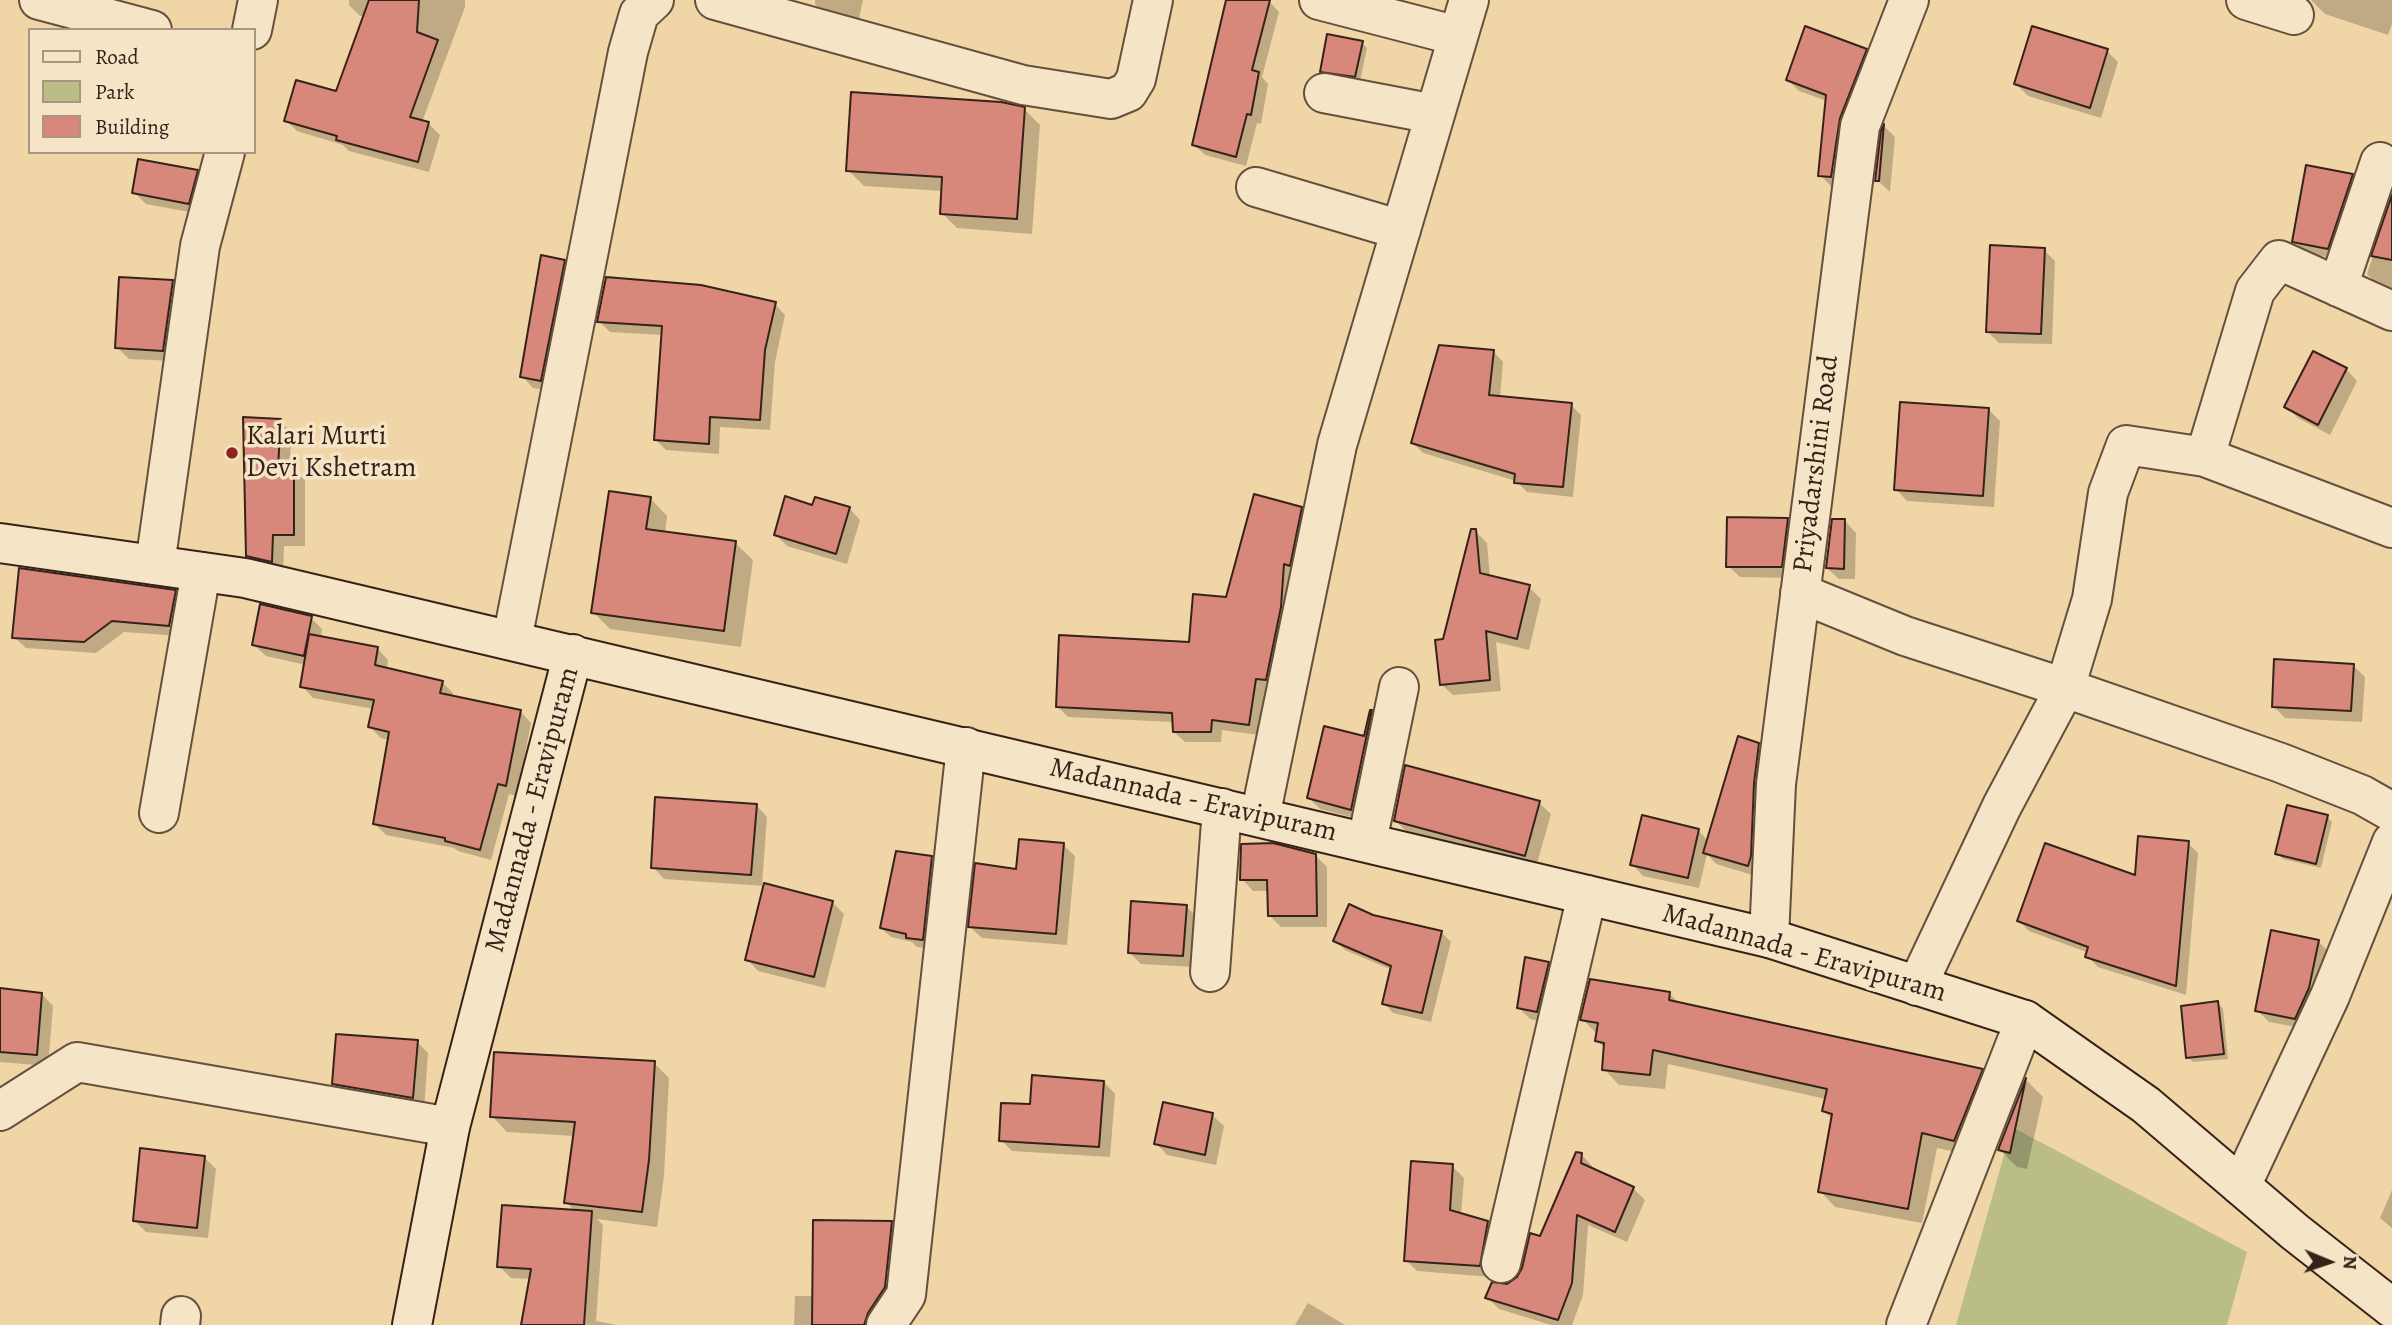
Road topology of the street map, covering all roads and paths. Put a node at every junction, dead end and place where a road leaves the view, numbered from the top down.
1 (39, 0) edge
2 (258, 0) edge
3 (654, 0) edge
4 (715, 0) edge
5 (1153, 0) edge
6 (1319, 0) edge
7 (1909, 0) edge
8 (2246, 0) edge
9 (2294, 15) dead end
10 (1463, 18) edge
11 (144, 28) edge
12 (252, 28) edge
13 (1324, 93) dead end
14 (1434, 114) junction
15 (224, 154) edge
16 (2380, 162) dead end
17 (1256, 187) dead end
18 (1401, 230) junction
19 (2338, 287) junction
20 (2392, 311) edge
21 (2205, 457) junction
22 (2392, 528) edge
23 (0, 544) edge
24 (155, 565) junction
25 (201, 572) junction
26 (1800, 593) junction
27 (512, 640) junction
28 (573, 654) junction
29 (1399, 687) dead end
30 (2064, 688) junction
31 (966, 747) junction
32 (1222, 808) junction
33 (2392, 812) edge
34 (159, 813) dead end
35 (1259, 817) junction
36 (1367, 842) junction
37 (2392, 842) edge
38 (1587, 895) junction
39 (1769, 938) junction
40 (1210, 972) dead end
41 (1917, 986) junction
42 (2025, 1020) junction
43 (0, 1111) edge
44 (450, 1127) junction
45 (2241, 1186) junction
46 (1501, 1263) dead end
47 (2392, 1308) edge
48 (412, 1325) edge
49 (886, 1325) edge
50 (1906, 1325) edge

1 - 11 street
2 - 12 street
3 - 27 street
4 - 5 street
6 - 10 street
7 - 26 street, Priyadarshini Road
8 - 9 street
10 - 14 street
13 - 14 street
14 - 18 street
15 - 24 street
16 - 19 street
17 - 18 street
18 - 35 street
19 - 20 street
19 - 21 street
21 - 22 street
21 - 30 street
23 - 24 street
24 - 25 street
25 - 27 street
25 - 34 street
26 - 30 street
26 - 39 street, Priyadarshini Road
27 - 28 street
28 - 31 street, Madannada - Eravipuram
28 - 44 street, Madannada - Eravipuram
29 - 36 street
30 - 33 street
30 - 41 street
31 - 32 street, Madannada - Eravipuram
31 - 49 street
32 - 35 street, Madannada - Eravipuram
32 - 40 street
35 - 36 street, Madannada - Eravipuram
36 - 38 street, Madannada - Eravipuram
37 - 45 street
38 - 39 street, Madannada - Eravipuram
38 - 46 street
39 - 41 street, Madannada - Eravipuram
41 - 42 street, Madannada - Eravipuram
42 - 45 street, Madannada - Eravipuram
42 - 50 street
43 - 44 street
44 - 48 street, Madannada - Eravipuram
45 - 47 street, Madannada - Eravipuram

